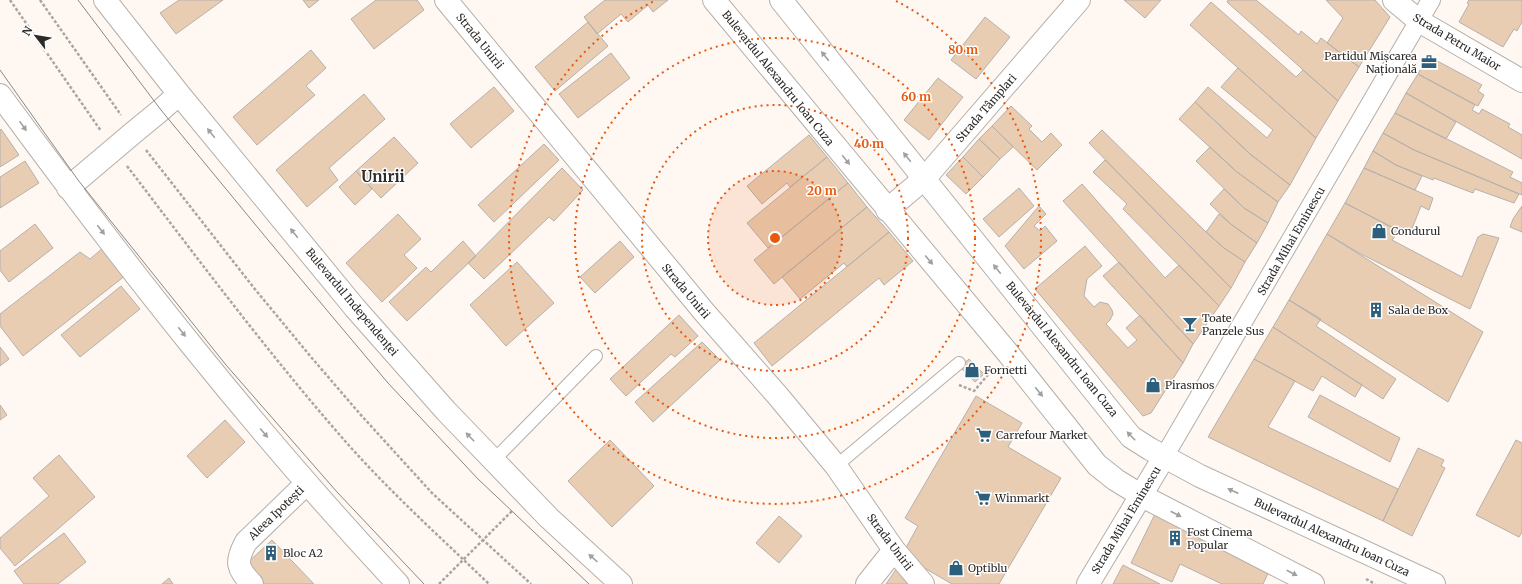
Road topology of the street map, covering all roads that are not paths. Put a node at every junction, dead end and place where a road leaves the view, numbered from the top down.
1 (104, 0) edge
2 (446, 0) edge
3 (714, 0) edge
4 (780, 0) edge
5 (1078, 0) edge
6 (1394, 0) edge
7 (1431, 0) edge
8 (1419, 21) junction
9 (1522, 81) edge
10 (179, 94) junction
11 (0, 95) edge
12 (925, 178) junction
13 (68, 188) junction
14 (888, 210) junction
15 (596, 356) dead end
16 (960, 363) dead end
17 (1164, 457) junction
18 (493, 461) junction
19 (836, 466) junction
20 (306, 484) junction
21 (1142, 496) junction
22 (894, 550) junction
23 (252, 584) edge
24 (398, 584) edge
25 (622, 584) edge
26 (867, 584) edge
27 (923, 584) edge
28 (1088, 584) edge
29 (1312, 584) edge
30 (1434, 584) edge

1 - 10 main road, Bulevardul Independenței
2 - 19 main road, Strada Unirii
3 -> 14 main road, Bulevardul Alexandru Ioan Cuza
12 -> 4 main road, Bulevardul Alexandru Ioan Cuza
5 - 12 main road, Strada Tâmplari
6 - 8 main road, Strada Petru Maior
7 - 8 street, Strada Mihai Eminescu
8 - 9 main road, Strada Petru Maior
8 - 17 street, Strada Mihai Eminescu
10 - 13 main road
18 -> 10 main road, Bulevardul Independenței
11 -> 13 main road
12 - 14 main road, Strada Tâmplari
17 -> 12 main road, Bulevardul Alexandru Ioan Cuza
13 -> 20 main road
14 -> 21 main road, Bulevardul Alexandru Ioan Cuza
15 - 18 lane
16 - 19 lane
17 - 21 main road, Strada Mihai Eminescu
30 -> 17 main road, Bulevardul Alexandru Ioan Cuza
25 -> 18 main road, Bulevardul Independenței
19 - 22 main road, Strada Unirii
20 - 23 main road, Aleea Ipotești
20 - 24 main road
21 - 28 main road, Strada Mihai Eminescu
21 -> 29 main road, Bulevardul Alexandru Ioan Cuza
22 - 26 main road
22 - 27 main road, Strada Unirii

